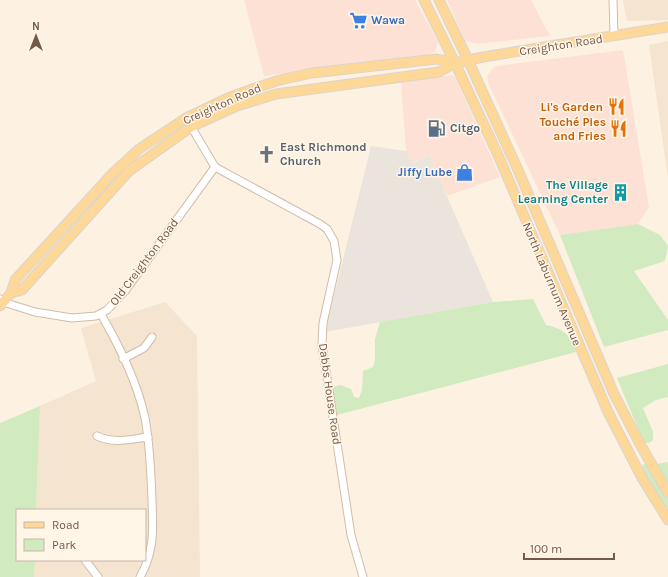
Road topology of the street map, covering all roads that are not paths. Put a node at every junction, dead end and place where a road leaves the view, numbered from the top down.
1 (424, 0) edge
2 (439, 0) edge
3 (613, 0) edge
4 (668, 27) edge
5 (614, 36) junction
6 (468, 60) junction
7 (455, 63) junction
8 (186, 118) junction
9 (191, 127) junction
10 (215, 167) junction
11 (11, 293) junction
12 (1, 302) edge
13 (101, 314) junction
14 (152, 336) dead end
15 (123, 359) junction
16 (97, 436) dead end
17 (148, 437) junction
18 (668, 493) edge
19 (668, 520) edge
20 (86, 561) edge
21 (98, 577) edge
22 (140, 577) edge
23 (363, 577) edge

1 - 7 main road, North Laburnum Avenue
2 - 6 main road, North Laburnum Avenue
3 - 5 street
4 - 5 main road, Creighton Road
5 - 6 main road, Creighton Road
6 - 7 main road, Creighton Road
6 - 18 main road, North Laburnum Avenue
7 - 8 main road, Creighton Road
7 - 9 main road, Creighton Road
7 - 19 main road, North Laburnum Avenue
8 - 9 street
8 - 11 main road, Creighton Road
9 - 10 street
9 - 11 main road, Creighton Road
10 - 13 street, Old Creighton Road
10 - 23 street, Dabbs House Road
11 - 12 main road, Creighton Road
12 - 13 street, Old Creighton Road
13 - 15 street
14 - 15 street
15 - 17 street
16 - 17 street
17 - 22 street
20 - 21 street

